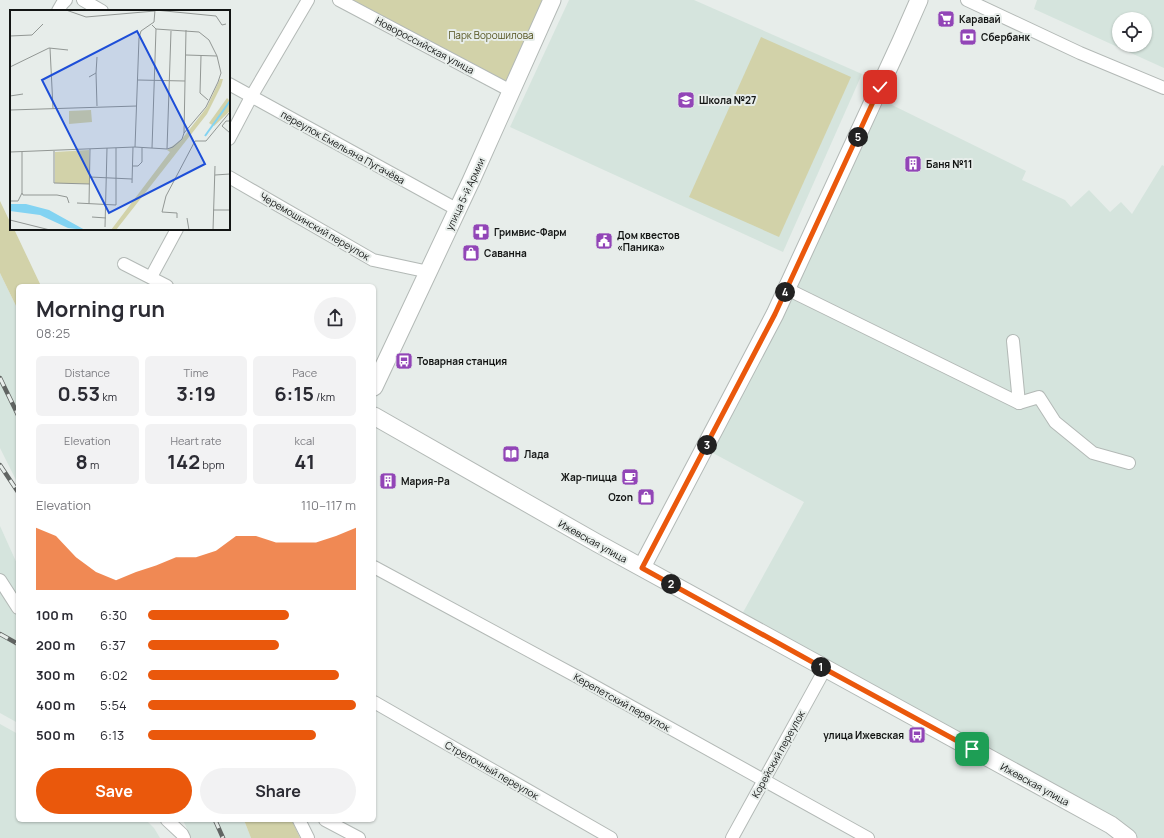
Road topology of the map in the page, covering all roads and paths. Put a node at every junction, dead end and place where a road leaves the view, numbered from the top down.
1 (66, 0) edge
2 (83, 0) edge
3 (308, 0) edge
4 (339, 0) edge
5 (552, 0) edge
6 (919, 0) edge
7 (967, 0) edge
8 (59, 10) edge
9 (100, 10) edge
10 (230, 85) edge
11 (1164, 88) edge
12 (511, 91) junction
13 (251, 97) junction
14 (230, 137) edge
15 (230, 178) edge
16 (458, 210) junction
17 (176, 230) edge
18 (124, 264) dead end
19 (429, 272) junction
20 (151, 277) junction
21 (163, 284) edge
22 (787, 289) junction
23 (1013, 341) dead end
24 (376, 383) edge
25 (1019, 403) junction
26 (376, 417) edge
27 (1129, 463) dead end
28 (376, 568) edge
29 (642, 568) junction
30 (0, 580) edge
31 (16, 605) edge
32 (825, 669) junction
33 (376, 703) edge
34 (764, 780) junction
35 (169, 822) edge
36 (300, 822) edge
37 (329, 822) edge
38 (184, 838) edge
39 (308, 838) edge
40 (359, 838) edge
41 (610, 838) edge
42 (732, 838) edge
43 (868, 838) edge
44 (1128, 838) edge

1 - 8 street
2 - 9 street
3 - 13 street
4 - 12 street, Новороссийская улица
5 - 12 main road, улица 5-й Армии
6 - 22 main road
7 - 11 street
10 - 13 street, переулок Емельяна Пугачёва
12 - 16 main road, улица 5-й Армии
13 - 14 street
13 - 16 street, переулок Емельяна Пугачёва
15 - 19 street, Черемошинский переулок
16 - 19 main road, улица 5-й Армии
17 - 20 street
18 - 20 street
19 - 24 main road, улица 5-й Армии
20 - 21 street
22 - 25 street
22 - 29 main road
23 - 25 street
25 - 27 street
26 - 29 main road, Ижевская улица
28 - 34 street, Керепетский переулок
29 - 32 main road, Ижевская улица
30 - 31 street
32 - 34 street, Корейский переулок
32 - 44 main road, Ижевская улица
33 - 41 street, Стрелочный переулок
34 - 42 street, Корейский переулок
34 - 43 street, Керепетский переулок
35 - 38 street
36 - 39 street
37 - 40 street

